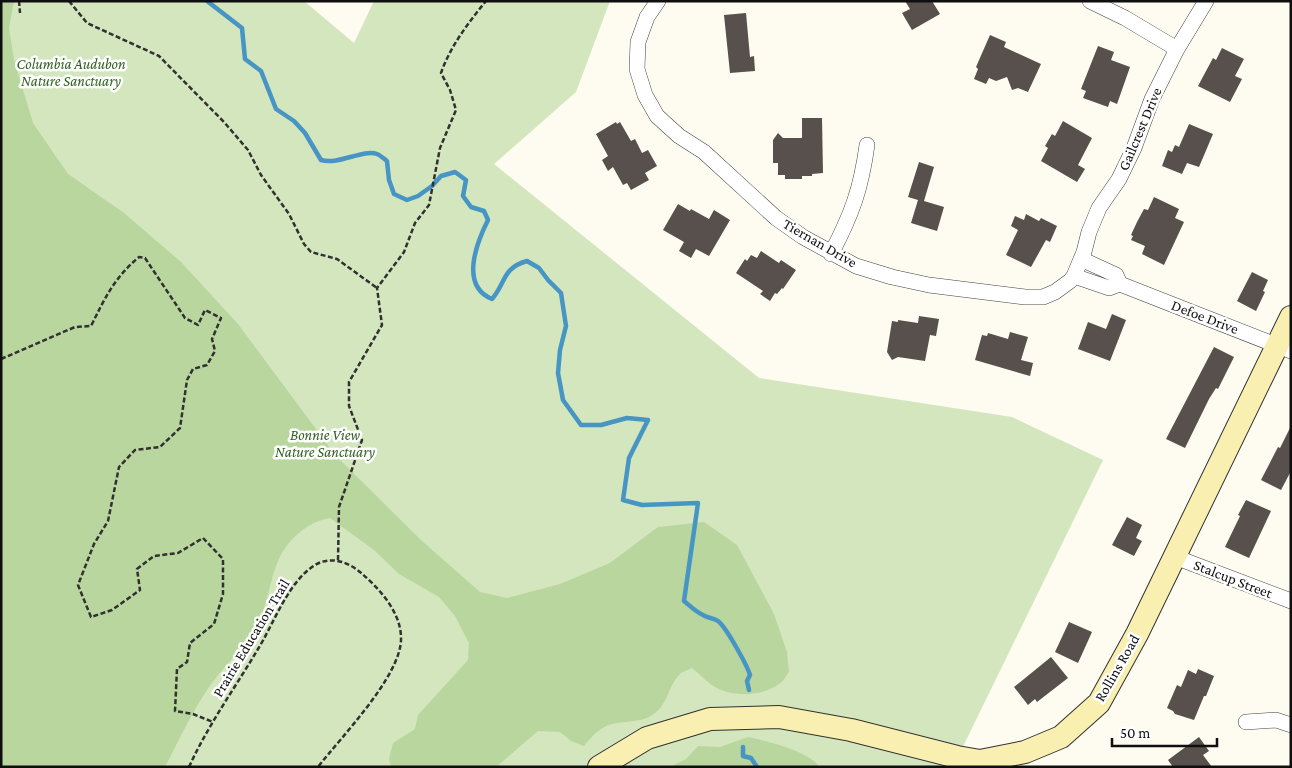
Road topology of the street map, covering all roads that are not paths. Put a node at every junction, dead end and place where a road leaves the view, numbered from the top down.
1 (658, 1) edge
2 (1090, 1) edge
3 (1206, 1) edge
4 (1177, 49) junction
5 (867, 145) dead end
6 (831, 254) junction
7 (1081, 259) junction
8 (1074, 276) junction
9 (1120, 284) junction
10 (1291, 317) edge
11 (1284, 348) edge
12 (1175, 557) junction
13 (1291, 601) edge
14 (1246, 722) dead end
15 (1291, 725) edge
16 (980, 764) edge
17 (599, 767) edge

1 - 6 street, Tiernan Drive
2 - 4 street
3 - 4 street, Gailcrest Drive
4 - 7 street, Gailcrest Drive
5 - 6 street
6 - 8 street, Tiernan Drive
7 - 8 street, Tiernan Drive
7 - 9 street, Defoe Drive
8 - 9 street, Defoe Drive
9 - 11 street, Defoe Drive
10 - 11 street, Rollins Road
11 - 12 street, Rollins Road
12 - 13 street, Stalcup Street
12 - 16 street, Rollins Road
14 - 15 street
16 - 17 street, Rollins Road

